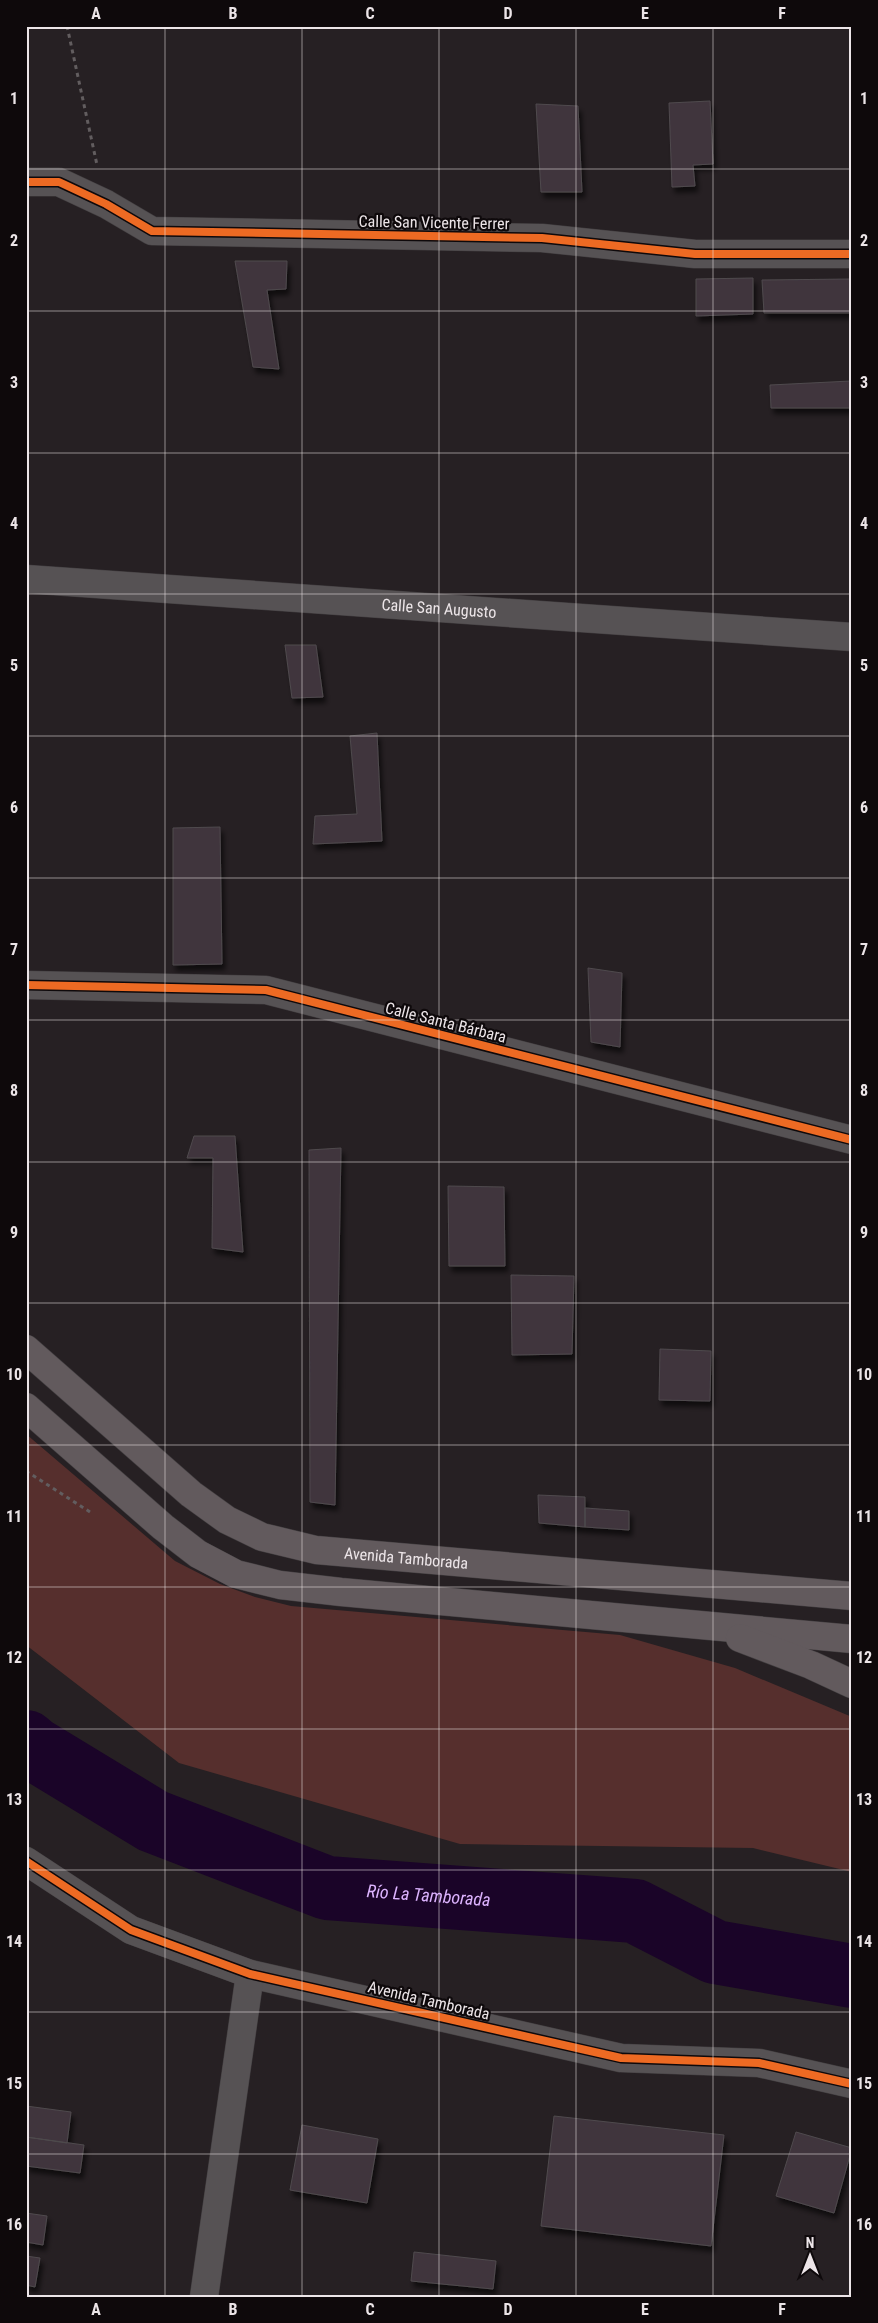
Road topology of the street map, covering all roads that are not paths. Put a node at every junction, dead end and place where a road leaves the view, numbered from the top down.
1 (26, 182) edge
2 (852, 254) edge
3 (26, 578) edge
4 (852, 637) edge
5 (26, 986) edge
6 (852, 1140) edge
7 (26, 1350) edge
8 (26, 1407) edge
9 (852, 1596) edge
10 (710, 1626) junction
11 (852, 1639) edge
12 (852, 1684) edge
13 (26, 1861) edge
14 (250, 1974) junction
15 (852, 2084) edge
16 (204, 2297) edge

1 - 2 street, Calle San Vicente Ferrer
3 - 4 street, Calle San Augusto
5 - 6 street, Calle Santa Bárbara
7 - 9 main road, Avenida Tamborada
8 - 10 main road
10 - 11 main road
10 - 12 main road
13 - 14 street, Avenida Tamborada
14 - 15 street, Avenida Tamborada
14 - 16 street

